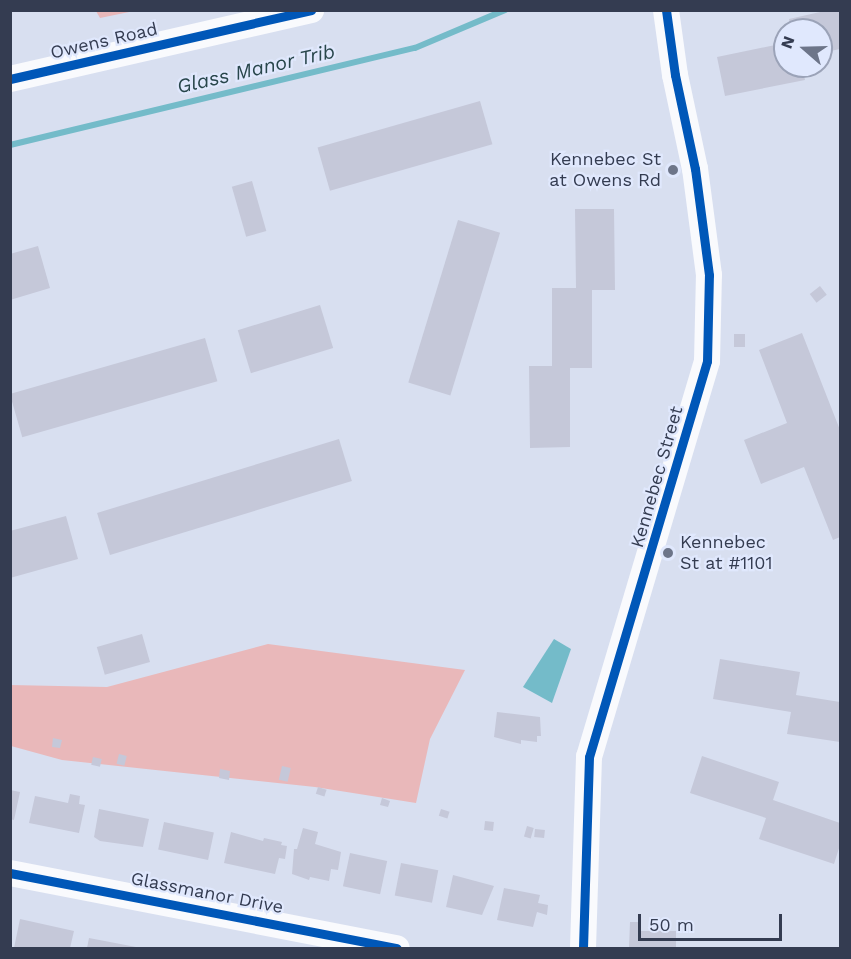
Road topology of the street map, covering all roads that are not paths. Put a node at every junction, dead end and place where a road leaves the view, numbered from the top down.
1 (311, 10) edge
2 (666, 10) edge
3 (10, 79) edge
4 (10, 873) edge
5 (397, 948) edge
6 (583, 948) edge

1 - 3 street, Owens Road
2 - 6 street, Kennebec Street
4 - 5 street, Glassmanor Drive

